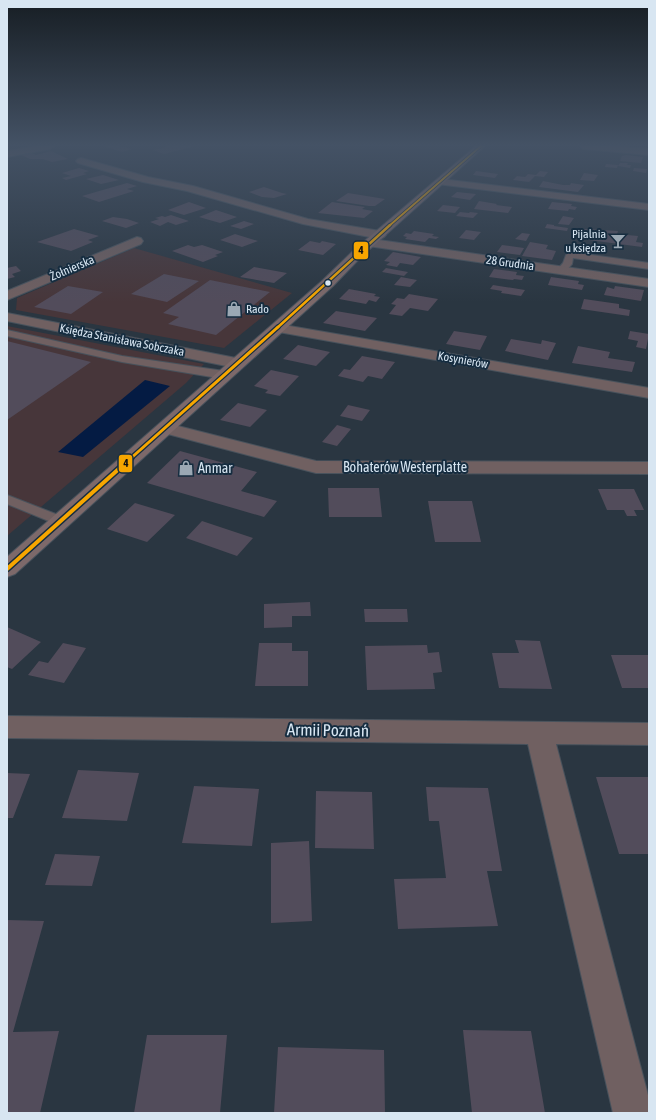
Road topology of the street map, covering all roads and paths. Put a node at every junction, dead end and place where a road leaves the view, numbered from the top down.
1 (225, 198) edge
2 (422, 198) edge
3 (576, 198) edge
4 (649, 207) edge
5 (376, 239) junction
6 (137, 241) dead end
7 (649, 266) edge
8 (649, 269) edge
9 (562, 270) junction
10 (647, 282) edge
11 (7, 296) edge
12 (7, 317) edge
13 (278, 328) junction
14 (7, 333) edge
15 (236, 363) junction
16 (224, 375) junction
17 (649, 393) edge
18 (166, 428) junction
19 (649, 468) edge
20 (7, 499) edge
21 (61, 521) junction
22 (7, 569) edge
23 (7, 727) edge
24 (539, 733) junction
25 (649, 734) edge
26 (633, 1113) edge

1 - 5 street, 28 Grudnia
2 - 5 street
3 - 4 street
5 - 9 street, 28 Grudnia
5 - 13 street
6 - 11 street, Żołnierska
7 - 9 lane
8 - 10 lane
9 - 10 street, 28 Grudnia
12 - 15 street, Księdza Stanisława Sobczaka
13 - 15 street
13 - 17 street, Kosynierów
14 - 16 lane
15 - 16 street
16 - 18 street
18 - 19 street, Bohaterów Westerplatte
18 - 21 street
20 - 21 lane
21 - 22 street
23 - 24 street, Armii Poznań
24 - 25 street, Armii Poznań
24 - 26 street

